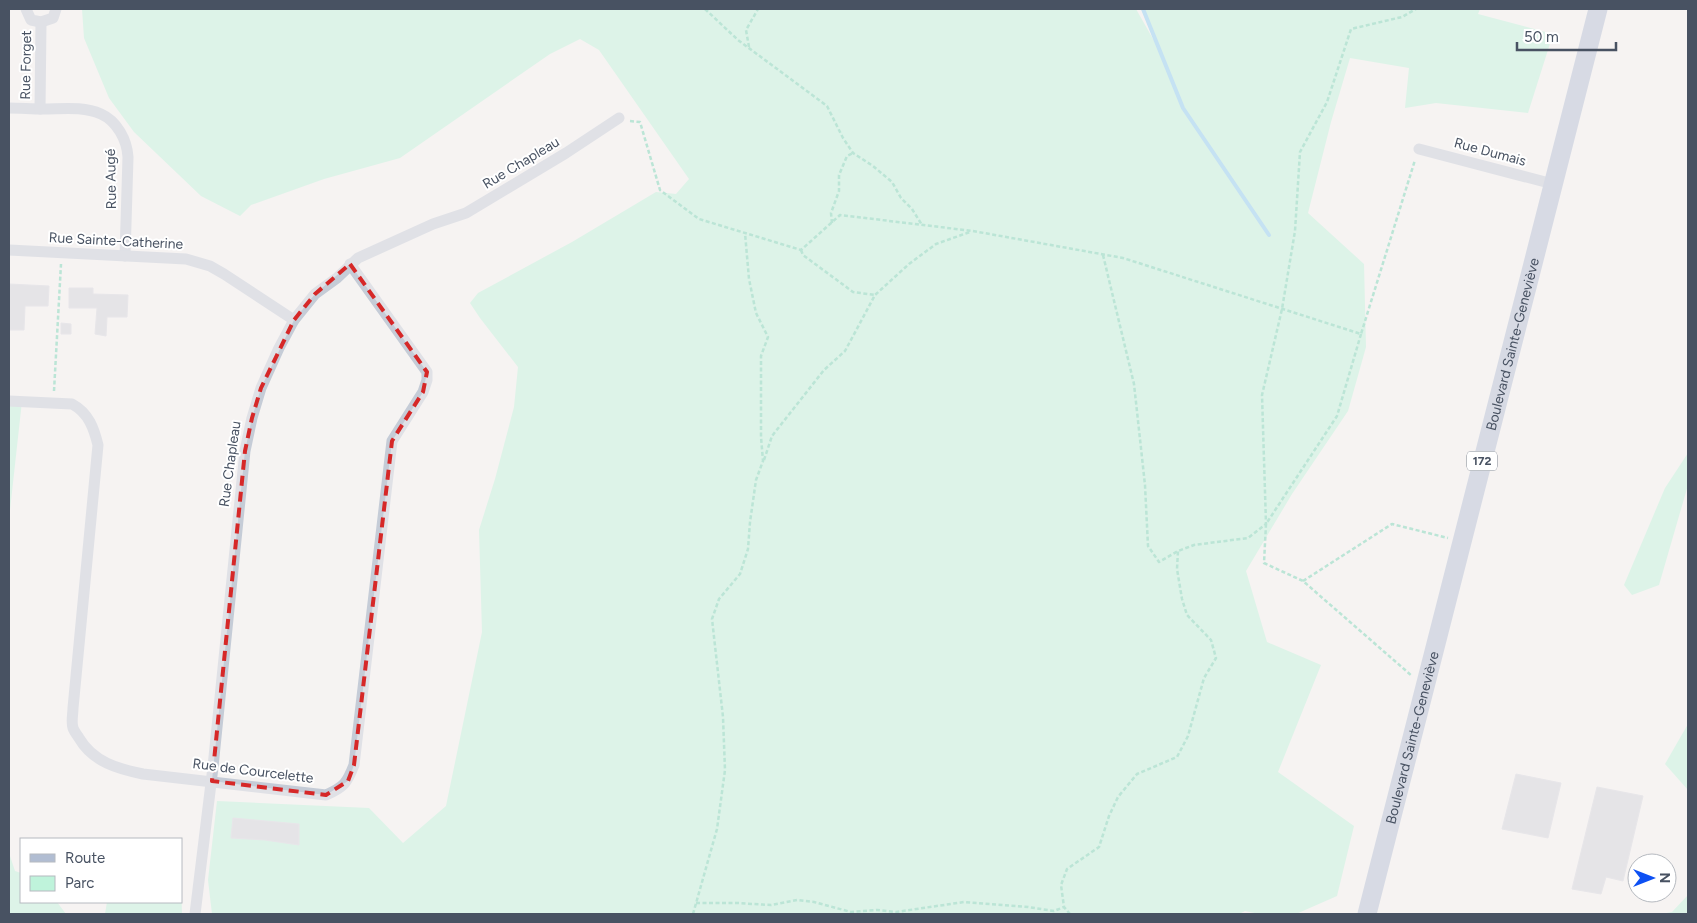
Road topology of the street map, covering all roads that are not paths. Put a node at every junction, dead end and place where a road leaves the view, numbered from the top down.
1 (26, 9) edge
2 (56, 9) edge
3 (1598, 9) edge
4 (41, 22) junction
5 (9, 108) edge
6 (40, 109) junction
7 (618, 118) road end
8 (1419, 149) road end
9 (1553, 184) junction
10 (9, 250) edge
11 (125, 256) junction
12 (350, 264) junction
13 (294, 320) junction
14 (9, 401) edge
15 (212, 781) junction
16 (195, 914) edge
17 (1367, 914) edge

1 - 4 street, Rue Forget
2 - 4 street, Rue Forget
3 - 9 main road, Boulevard Sainte-Geneviève / 172
4 - 6 street, Rue Forget
5 - 6 street, Rue Augé
6 - 11 street, Rue Augé
7 - 12 street, Rue Chapleau
8 - 9 street, Rue Dumais
9 - 17 main road, Boulevard Sainte-Geneviève / 172
10 - 11 street, Rue Sainte-Catherine
11 - 13 street, Rue Sainte-Catherine
12 - 13 street, Rue Chapleau
12 - 15 street, Rue de Courcelette
13 - 15 street, Rue Chapleau
14 - 15 street, Rue de Courcelette
15 - 16 street, Rue Chapleau

